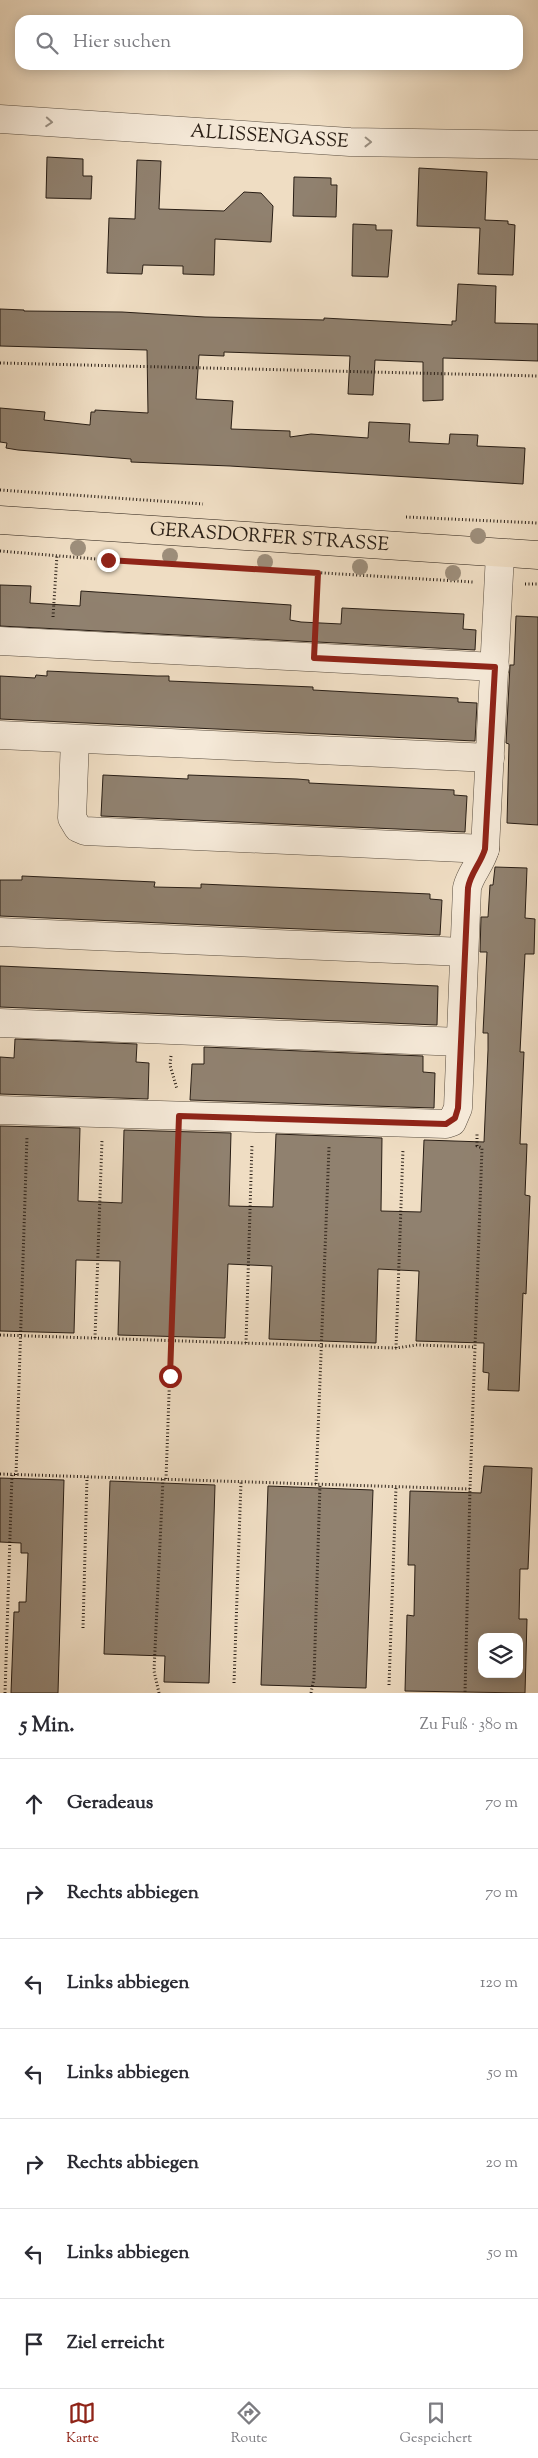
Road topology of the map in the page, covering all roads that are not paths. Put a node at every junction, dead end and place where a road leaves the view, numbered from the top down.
1 (0, 119) edge
2 (538, 145) edge
3 (0, 520) edge
4 (500, 554) junction
5 (538, 555) edge
6 (0, 641) edge
7 (495, 667) junction
8 (0, 736) edge
9 (75, 739) junction
10 (490, 758) junction
11 (485, 849) junction
12 (0, 932) edge
13 (464, 952) junction
14 (0, 1023) edge
15 (460, 1042) junction
16 (0, 1110) edge

1 -> 2 street, ALLISSENGASSE
3 - 4 main road, GERASDORFER STRASSE
4 - 5 main road, GERASDORFER STRASSE
4 - 7 street
6 - 7 street
7 - 10 street
8 - 9 street
9 - 10 street
9 - 11 street
10 - 11 street
11 - 13 street
12 - 13 street
13 - 15 street
14 - 15 street
15 - 16 street

